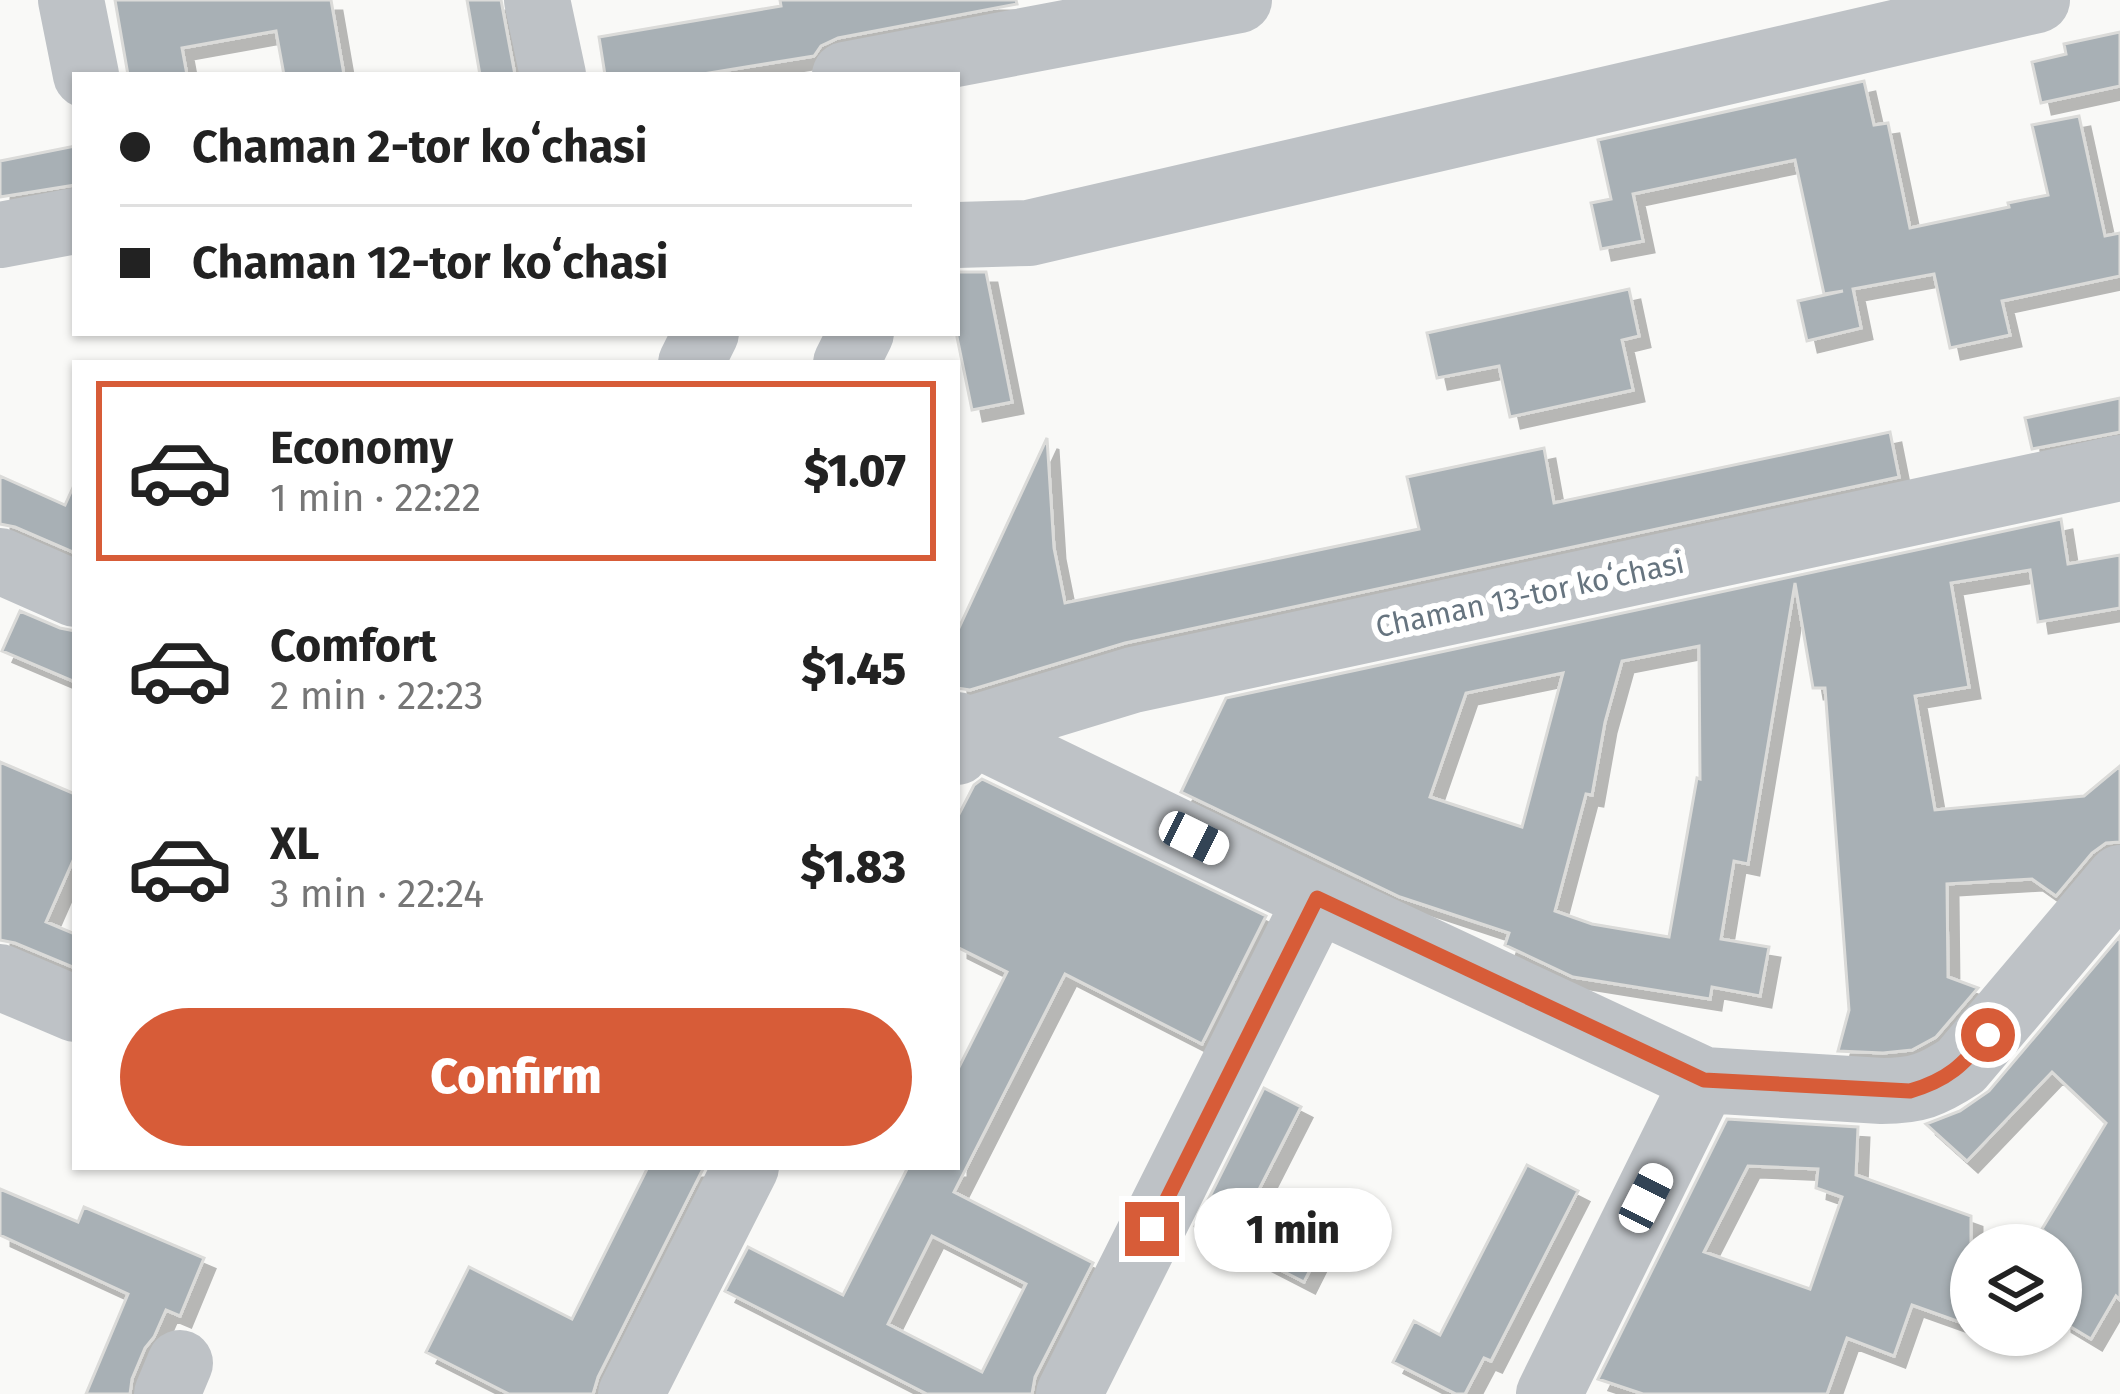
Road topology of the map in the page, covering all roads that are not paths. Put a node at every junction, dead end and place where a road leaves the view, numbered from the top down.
1 (71, 0) edge
2 (537, 0) edge
3 (1239, 0) edge
4 (2037, 0) edge
5 (1011, 21) edge
6 (85, 72) edge
7 (552, 72) edge
8 (853, 72) edge
9 (72, 222) edge
10 (960, 235) edge
11 (0, 236) edge
12 (2120, 468) edge
13 (0, 561) edge
14 (72, 593) edge
15 (961, 735) edge
16 (2120, 878) edge
17 (1317, 898) junction
18 (0, 977) edge
19 (72, 1008) edge
20 (1704, 1080) junction
21 (744, 1170) edge
22 (631, 1394) edge
23 (1069, 1394) edge
24 (1549, 1394) edge

1 - 6 street
2 - 7 street
3 - 5 street
4 - 10 street
5 - 8 street
9 - 11 street
12 - 15 street, Chaman 13-tor koʻchasi
13 - 14 street
15 - 17 street
16 - 20 street
17 - 20 street
17 - 23 street
18 - 19 street
20 - 24 street
21 - 22 street

